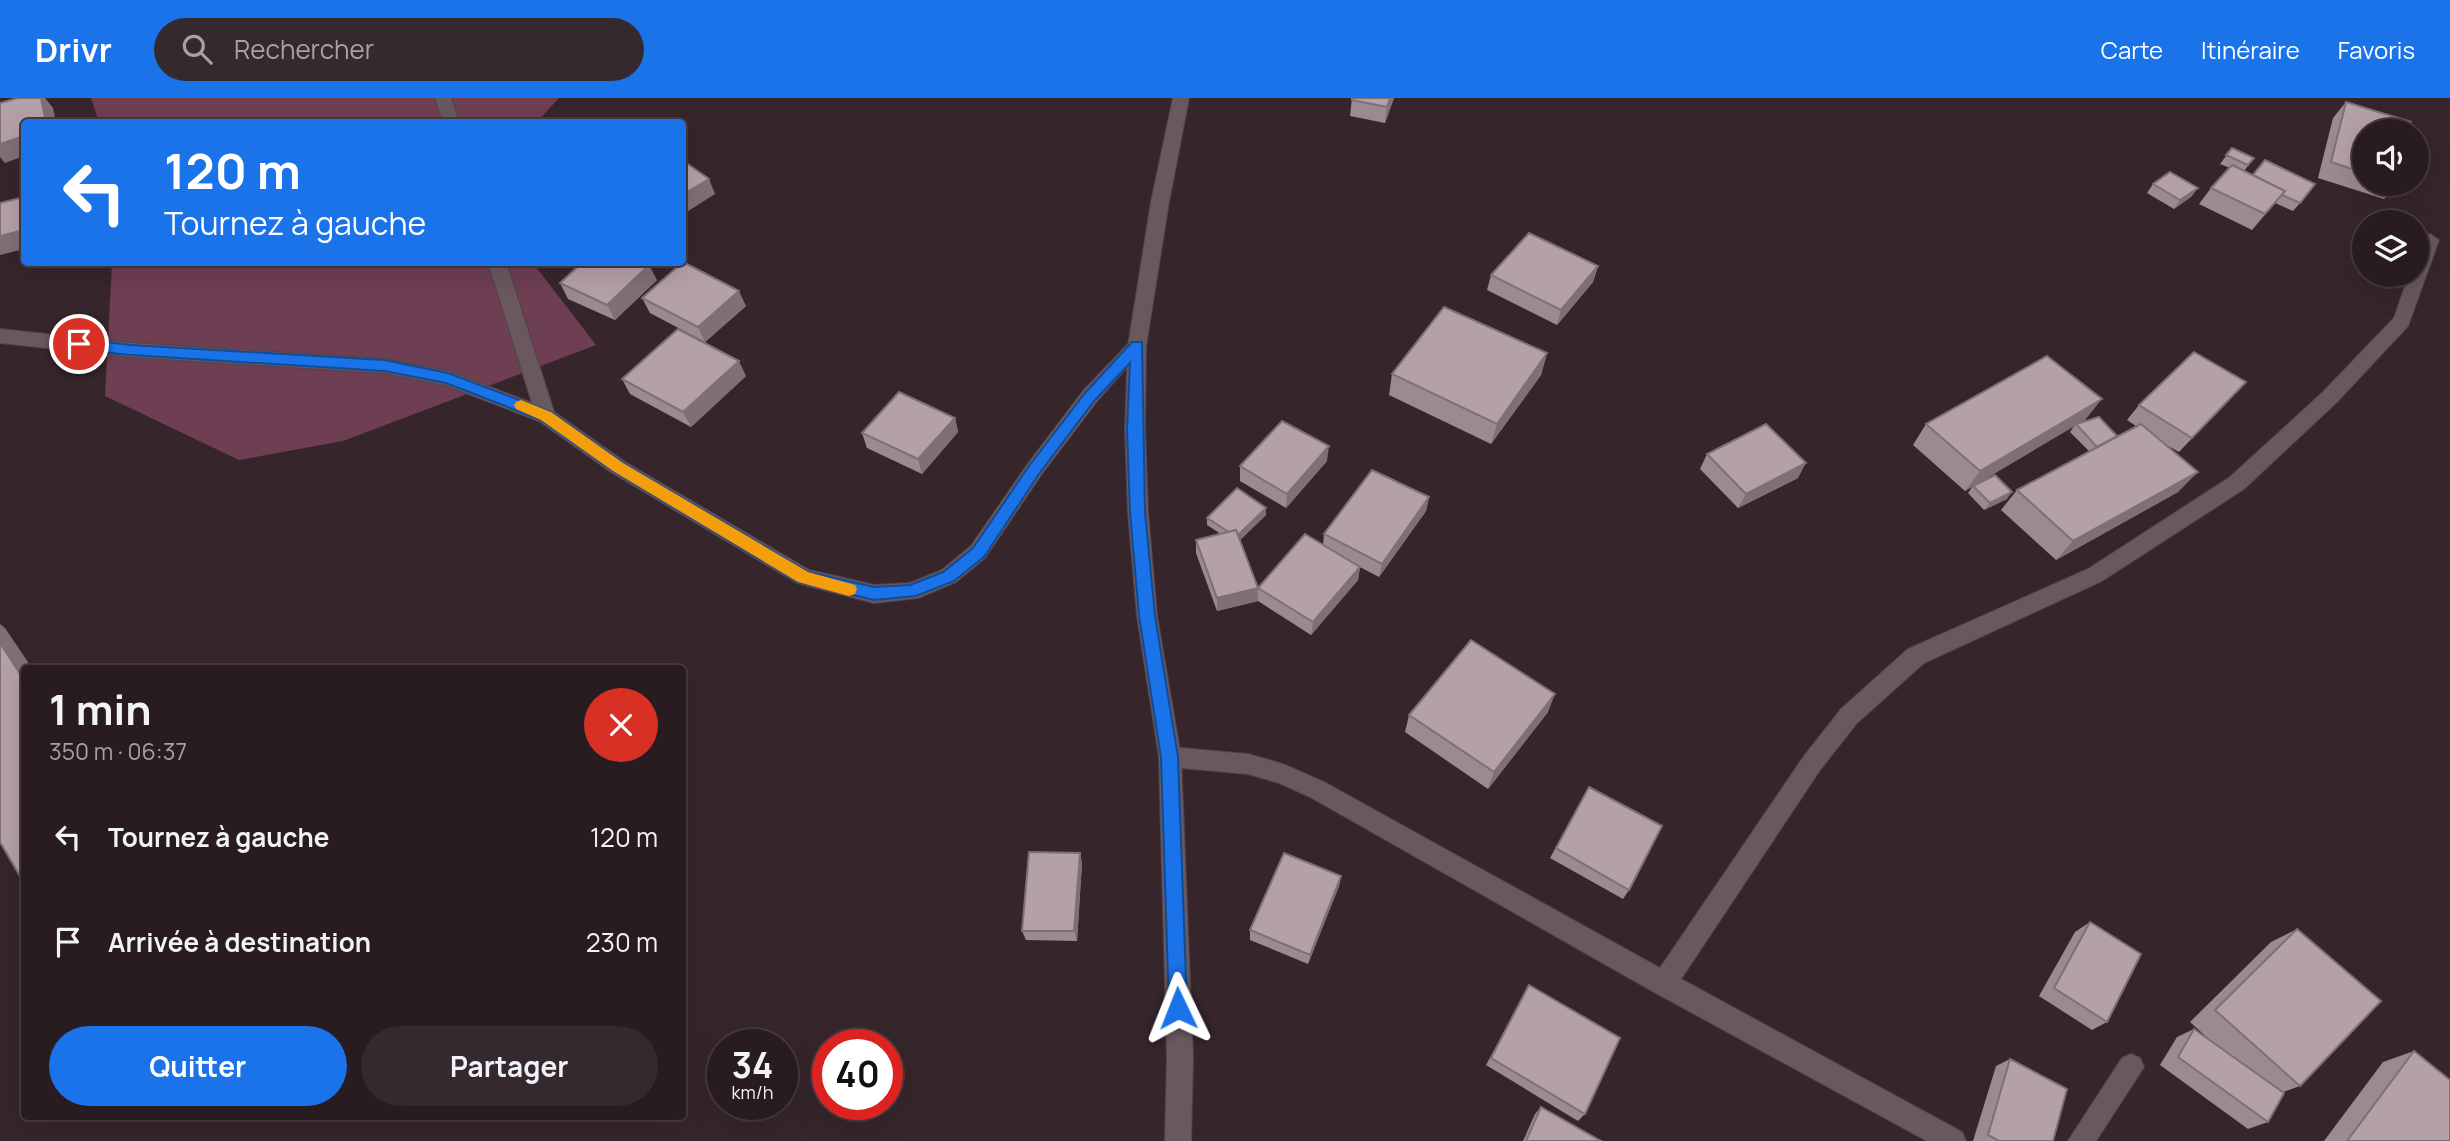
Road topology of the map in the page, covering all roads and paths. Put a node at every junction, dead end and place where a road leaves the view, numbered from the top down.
1 (443, 98) edge
2 (1181, 98) edge
3 (451, 119) edge
4 (2430, 240) dead end
5 (498, 266) edge
6 (0, 336) edge
7 (1137, 346) junction
8 (546, 416) junction
9 (1170, 757) junction
10 (1663, 983) junction
11 (2131, 1067) dead end
12 (1178, 1141) edge
13 (1953, 1141) edge
14 (2081, 1141) edge

1 - 3 street
2 - 7 street
4 - 10 street
5 - 8 street
6 - 8 street
7 - 8 street
7 - 9 street
9 - 10 street
9 - 12 street
10 - 13 street
11 - 14 street

